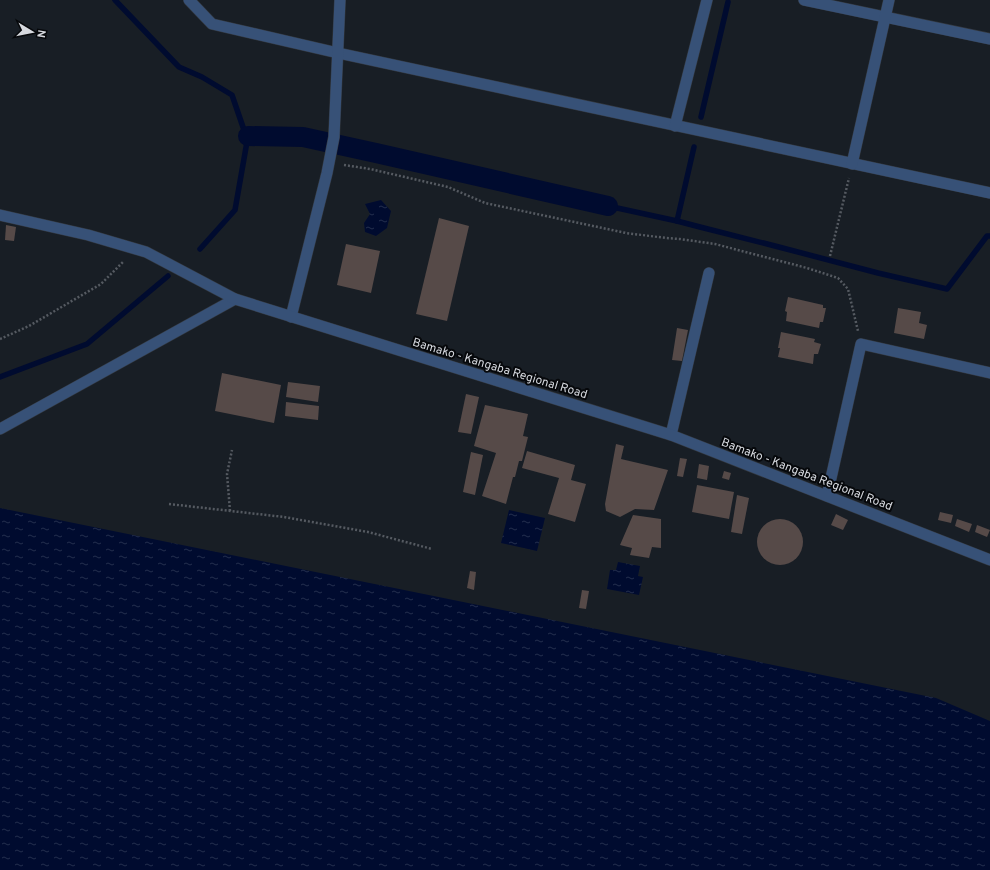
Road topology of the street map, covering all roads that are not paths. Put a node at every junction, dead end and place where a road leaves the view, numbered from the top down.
1 (189, 0) edge
2 (340, 0) edge
3 (707, 0) edge
4 (804, 0) edge
5 (889, 0) edge
6 (885, 17) junction
7 (990, 39) edge
8 (338, 53) junction
9 (675, 126) junction
10 (852, 164) junction
11 (990, 193) edge
12 (0, 215) edge
13 (709, 273) dead end
14 (235, 299) junction
15 (291, 317) junction
16 (990, 373) edge
17 (0, 429) edge
18 (671, 435) junction
19 (827, 496) junction
20 (990, 560) edge

1 - 8 street
2 - 8 street
3 - 9 street
4 - 6 street
5 - 6 street
6 - 7 street
6 - 10 street
8 - 9 street
8 - 15 street
9 - 10 street
10 - 11 street
12 - 14 street, Bamako - Kangaba Regional Road
13 - 18 street
14 - 15 street, Bamako - Kangaba Regional Road
14 - 17 street
15 - 18 street, Bamako - Kangaba Regional Road
16 - 19 street
18 - 19 street, Bamako - Kangaba Regional Road
19 - 20 street, Bamako - Kangaba Regional Road

